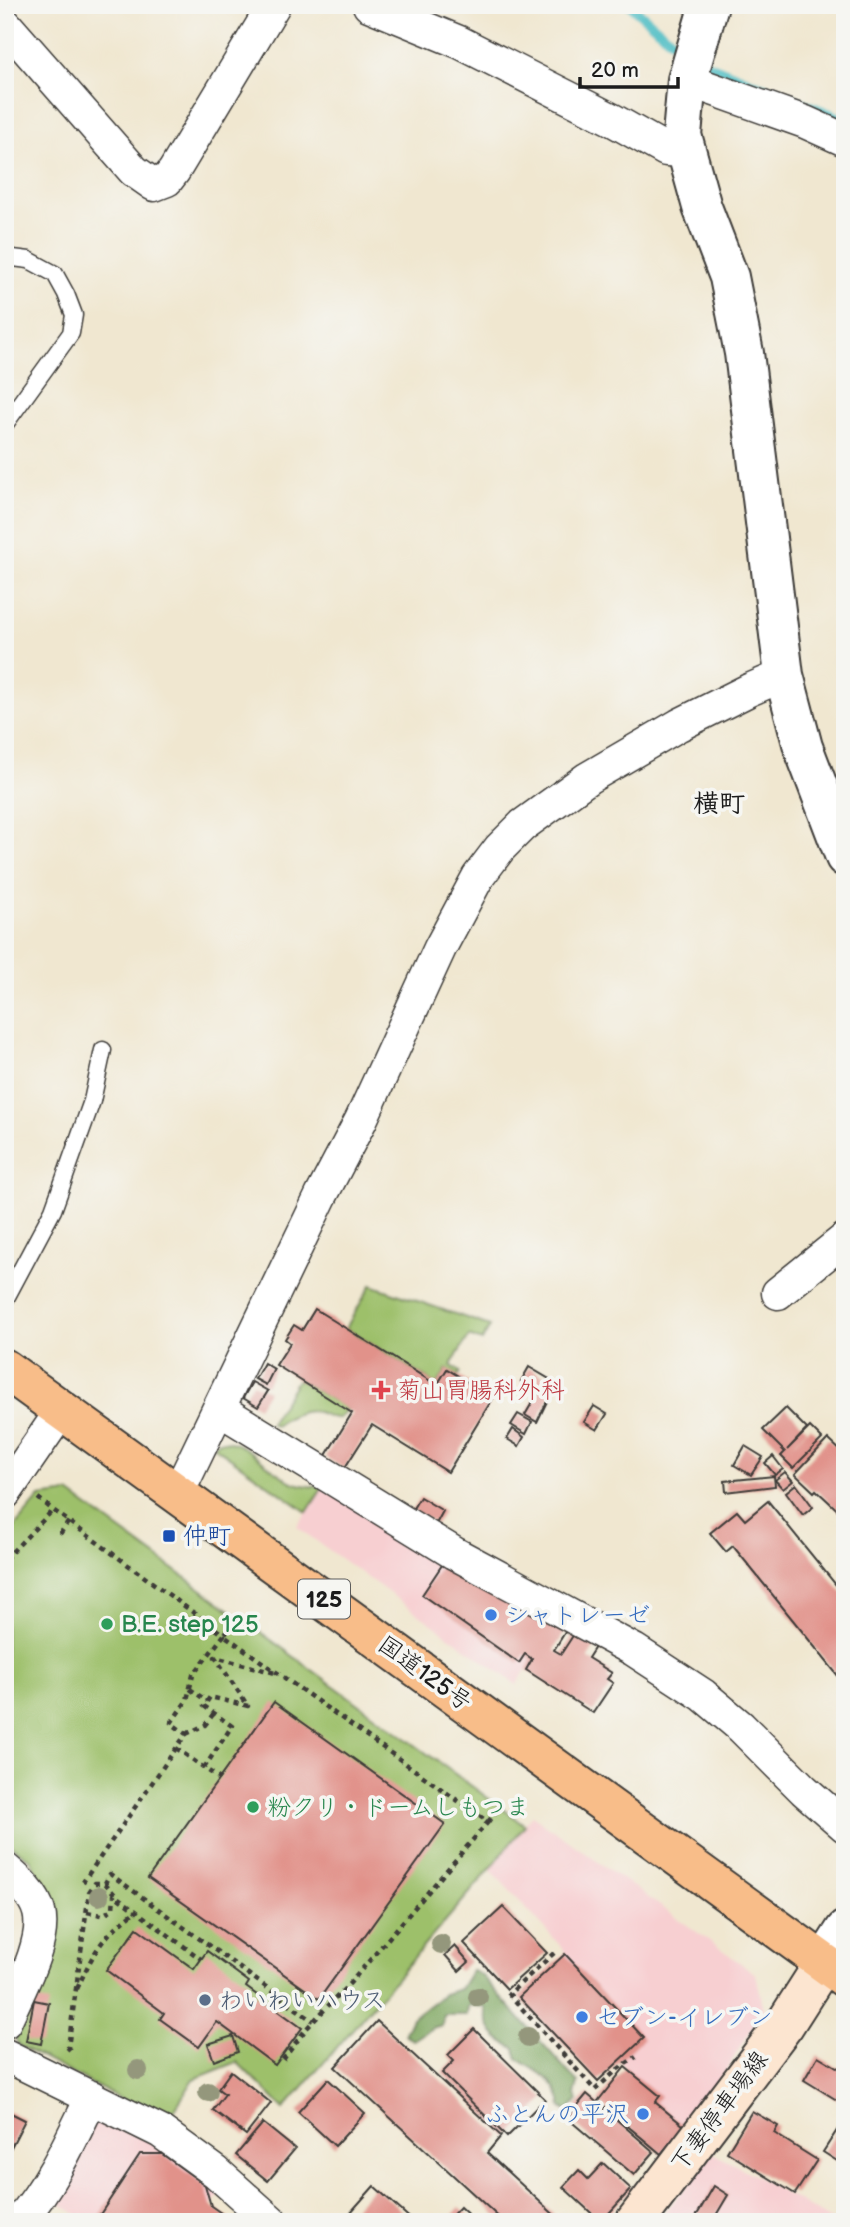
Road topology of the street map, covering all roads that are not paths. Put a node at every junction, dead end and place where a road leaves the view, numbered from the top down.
1 (274, 5) edge
2 (369, 5) edge
3 (709, 5) edge
4 (5, 24) edge
5 (687, 80) junction
6 (845, 140) edge
7 (687, 151) junction
8 (5, 257) edge
9 (12, 400) edge
10 (5, 424) edge
11 (784, 676) junction
12 (845, 857) edge
13 (103, 1051) dead end
14 (845, 1239) edge
15 (778, 1293) dead end
16 (5, 1300) edge
17 (5, 1369) edge
18 (219, 1409) junction
19 (62, 1410) junction
20 (5, 1493) edge
21 (178, 1493) junction
22 (845, 1825) edge
23 (5, 1869) edge
24 (845, 1930) edge
25 (834, 1970) edge
26 (5, 2022) edge
27 (5, 2055) edge
28 (92, 2097) junction
29 (19, 2222) edge
30 (272, 2222) edge
31 (635, 2222) edge

1 - 4 street
2 - 7 street
3 - 5 street
5 - 6 street
5 - 7 street
7 - 11 street
8 - 9 lane
9 - 10 lane
11 - 12 street
11 - 18 street
13 - 16 lane
14 - 15 street
17 - 19 highway, 国道125号 / 125
18 - 21 street
18 - 22 street
19 - 20 street
19 - 21 highway, 国道125号 / 125
21 - 25 highway, 国道125号 / 125
23 - 26 street
24 - 25 street
25 - 31 main road, 下妻停車場線
27 - 28 street
28 - 29 street
28 - 30 street

